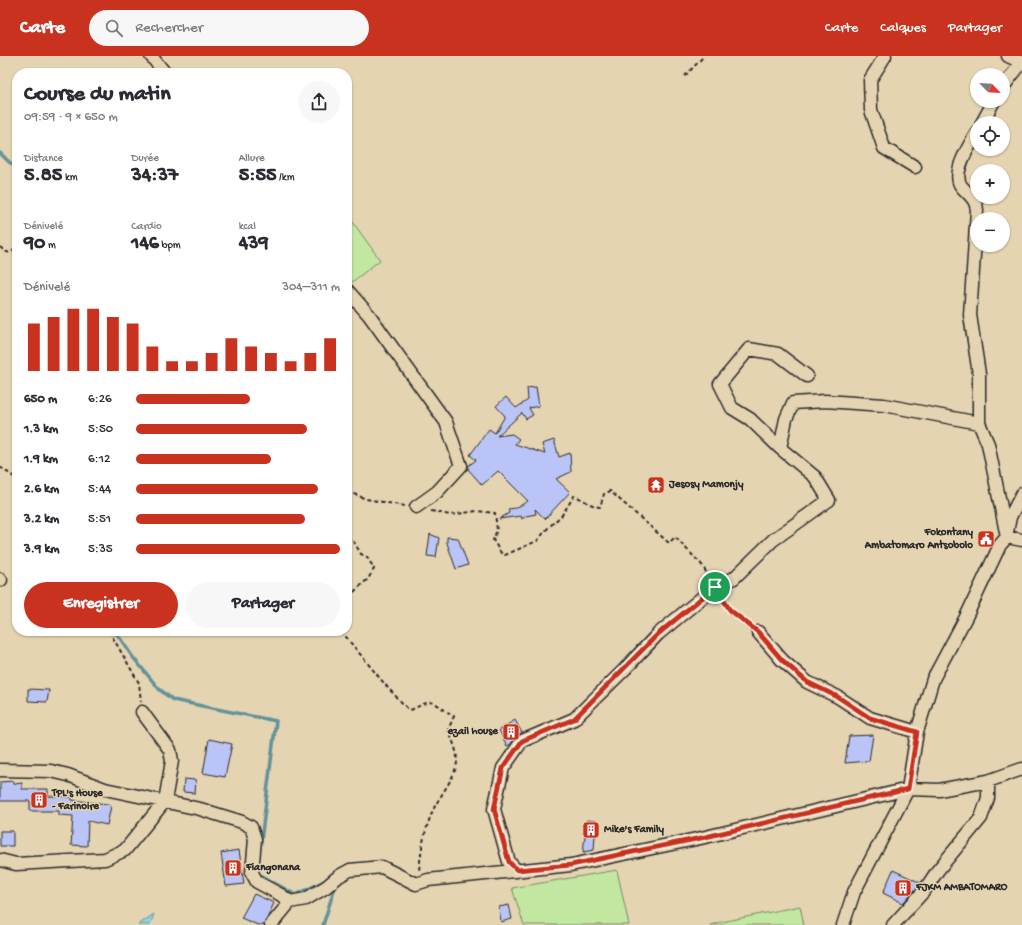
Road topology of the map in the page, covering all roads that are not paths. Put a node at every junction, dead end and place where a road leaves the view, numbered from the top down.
1 (150, 56) edge
2 (885, 56) edge
3 (1008, 56) edge
4 (1022, 62) edge
5 (161, 68) edge
6 (1010, 78) edge
7 (970, 146) edge
8 (916, 167) dead end
9 (352, 296) edge
10 (807, 376) dead end
11 (979, 423) junction
12 (780, 448) junction
13 (1022, 494) edge
14 (416, 507) road end
15 (1006, 537) junction
16 (1022, 540) edge
17 (758, 632) road end
18 (142, 712) road end
19 (917, 732) junction
20 (1022, 769) edge
21 (0, 770) edge
22 (988, 781) junction
23 (908, 789) junction
24 (165, 801) junction
25 (0, 860) edge
26 (517, 870) junction
27 (290, 902) junction
28 (271, 925) edge
29 (843, 925) edge
30 (893, 925) edge

1 - 5 street
2 - 8 street
3 - 4 street
4 - 6 street
7 - 11 street
9 - 14 street
10 - 12 street
11 - 12 street
11 - 15 street
12 - 26 street
13 - 15 street
15 - 16 street
15 - 19 street
17 - 19 street
18 - 24 street
19 - 23 street
20 - 22 street
21 - 24 street
22 - 23 street
22 - 30 street
23 - 26 street
23 - 29 street
24 - 25 street
24 - 27 street
26 - 27 street
27 - 28 street

